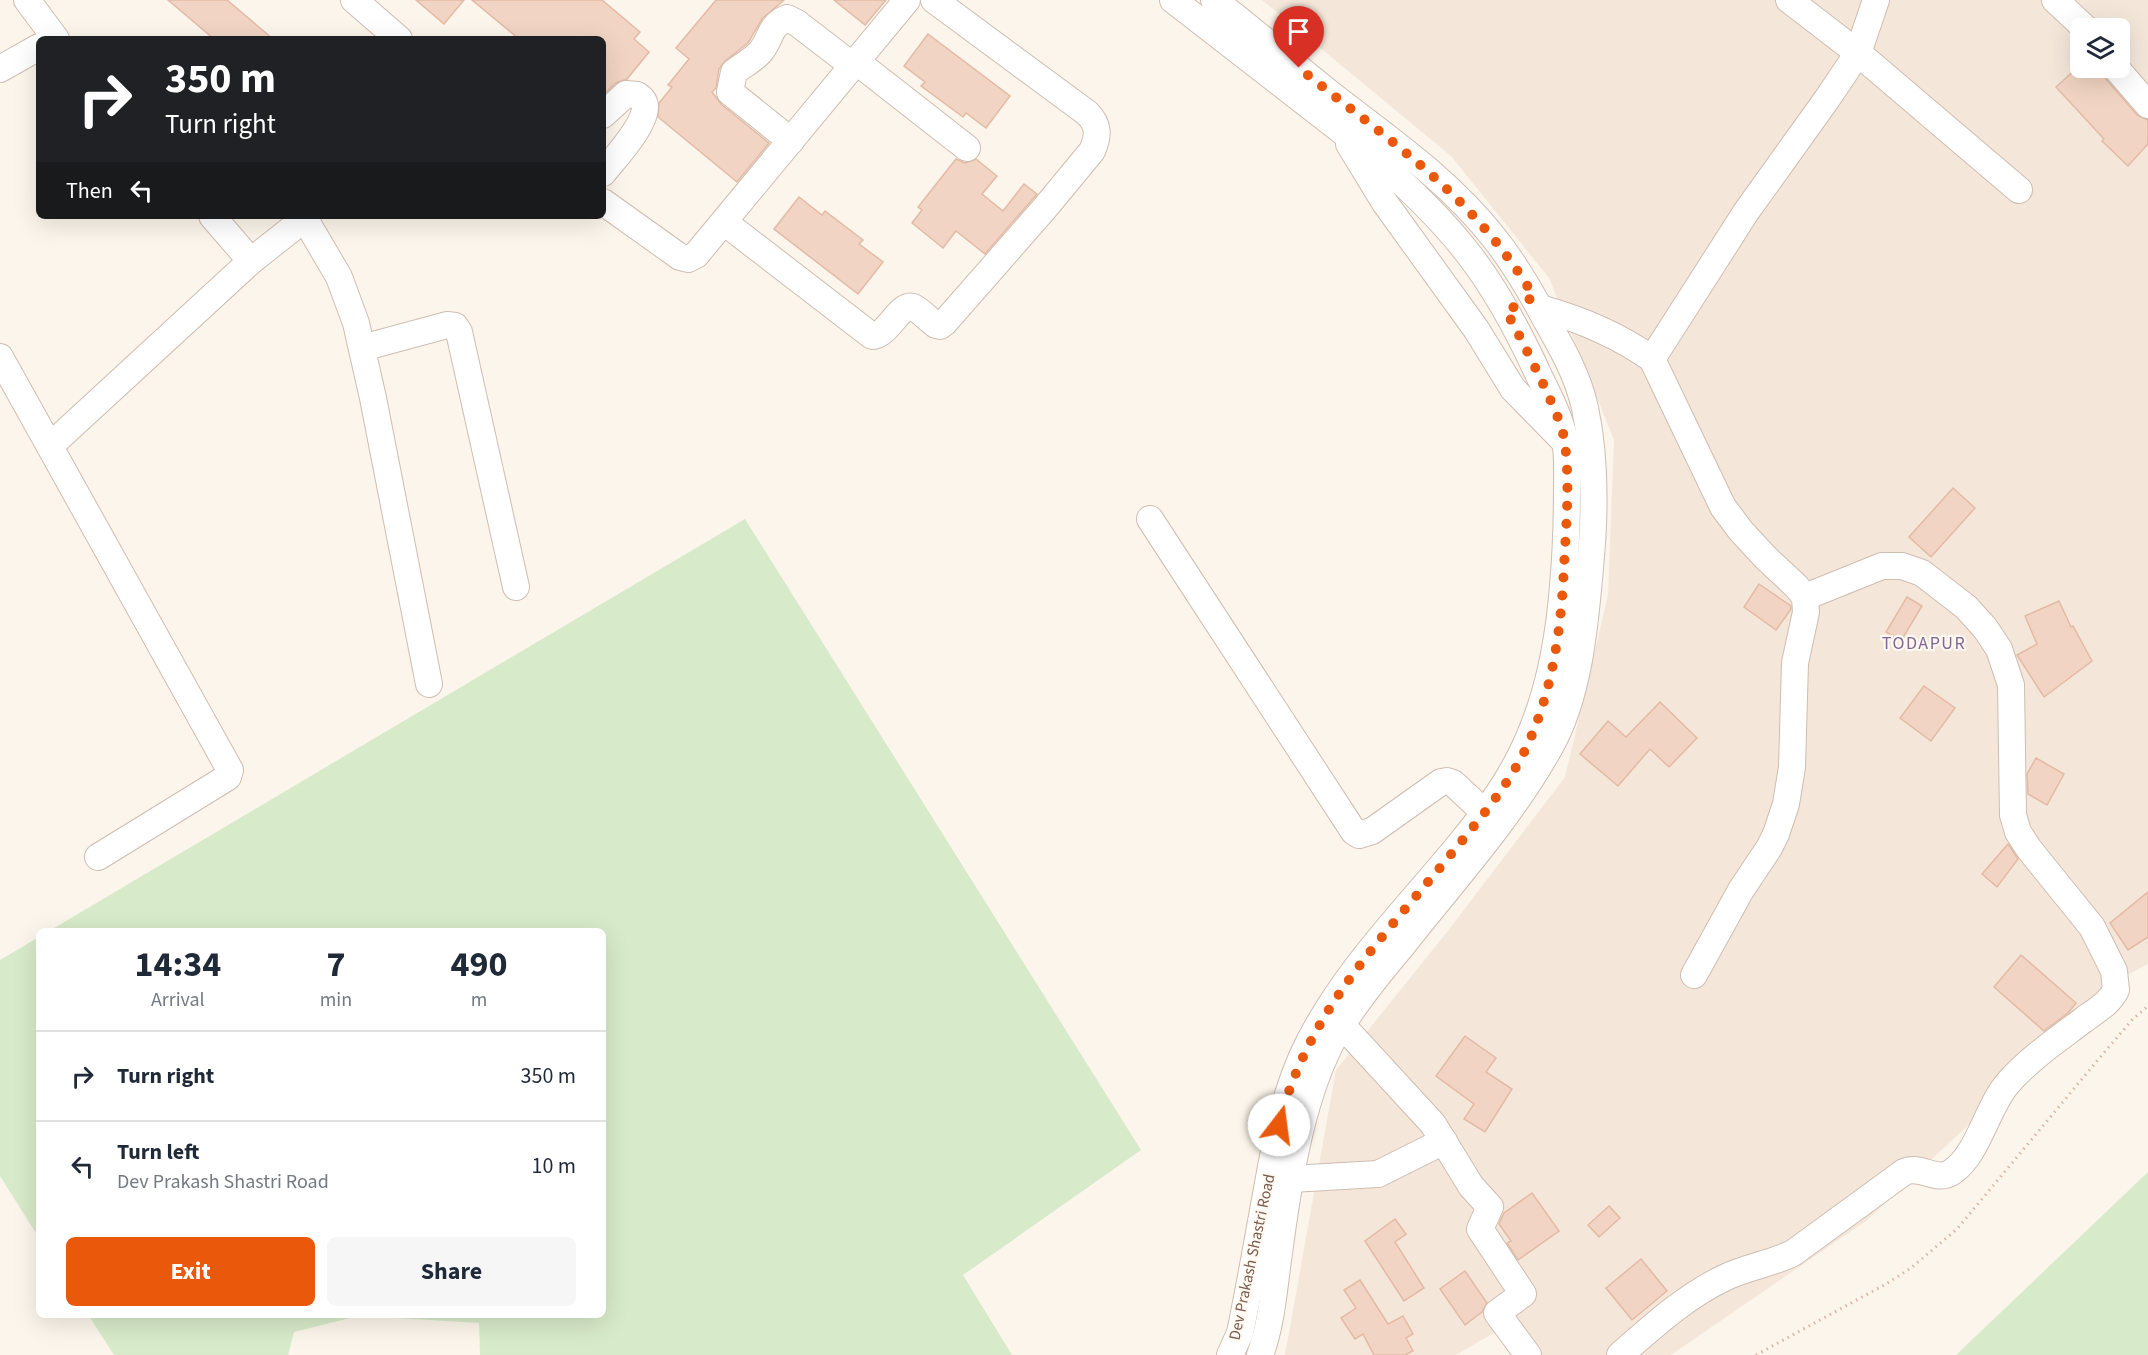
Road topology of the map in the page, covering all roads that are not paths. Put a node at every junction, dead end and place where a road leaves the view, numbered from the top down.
1 (27, 0) edge
2 (354, 0) edge
3 (907, 0) edge
4 (934, 0) edge
5 (1173, 0) edge
6 (1214, 0) edge
7 (1789, 0) edge
8 (1876, 0) edge
9 (2055, 0) edge
10 (2074, 18) edge
11 (54, 36) edge
12 (396, 36) edge
13 (36, 50) edge
14 (1858, 53) junction
15 (855, 64) junction
16 (0, 69) edge
17 (2125, 78) edge
18 (2148, 105) edge
19 (606, 112) edge
20 (1343, 133) junction
21 (791, 141) junction
22 (966, 148) dead end
23 (606, 169) edge
24 (2019, 189) dead end
25 (606, 204) edge
26 (215, 219) edge
27 (304, 219) edge
28 (307, 219) edge
29 (724, 222) junction
30 (251, 261) junction
31 (1537, 302) junction
32 (1506, 311) junction
33 (362, 348) junction
34 (0, 357) edge
35 (1652, 359) junction
36 (1565, 442) junction
37 (50, 446) junction
38 (1150, 519) dead end
39 (516, 587) dead end
40 (1805, 597) junction
41 (429, 684) dead end
42 (1485, 813) junction
43 (98, 856) dead end
44 (1694, 975) dead end
45 (1342, 1025) junction
46 (1444, 1141) junction
47 (1291, 1179) junction
48 (1230, 1355) edge
49 (1260, 1355) edge
50 (1528, 1355) edge
51 (1620, 1355) edge

1 - 11 street
2 - 12 street
3 - 15 street
4 - 29 street
5 - 20 street, Dev Prakash Shastri Road
6 - 31 street, Dev Prakash Shastri Road
7 - 14 street
8 - 14 street
9 - 10 street
13 - 16 street
14 - 24 street
14 - 35 street
15 - 21 street
15 - 21 street
15 - 22 street
17 - 18 street
19 - 23 street
20 - 32 street, Dev Prakash Shastri Road
20 - 36 street
21 - 29 street
25 - 29 street
26 - 30 street
27 - 30 street
28 - 33 street
30 - 37 street
31 - 32 street
31 - 35 street
31 - 45 street, Dev Prakash Shastri Road
32 - 36 street, Dev Prakash Shastri Road
33 - 39 street
33 - 41 street
34 - 37 street
35 - 40 street
36 - 42 street, Dev Prakash Shastri Road
37 - 43 street
38 - 42 street
40 - 44 street
40 - 51 street
42 - 48 street, Dev Prakash Shastri Road
45 - 46 street
45 - 47 street, Dev Prakash Shastri Road
46 - 47 street
46 - 50 street
47 - 49 street, Dev Prakash Shastri Road

